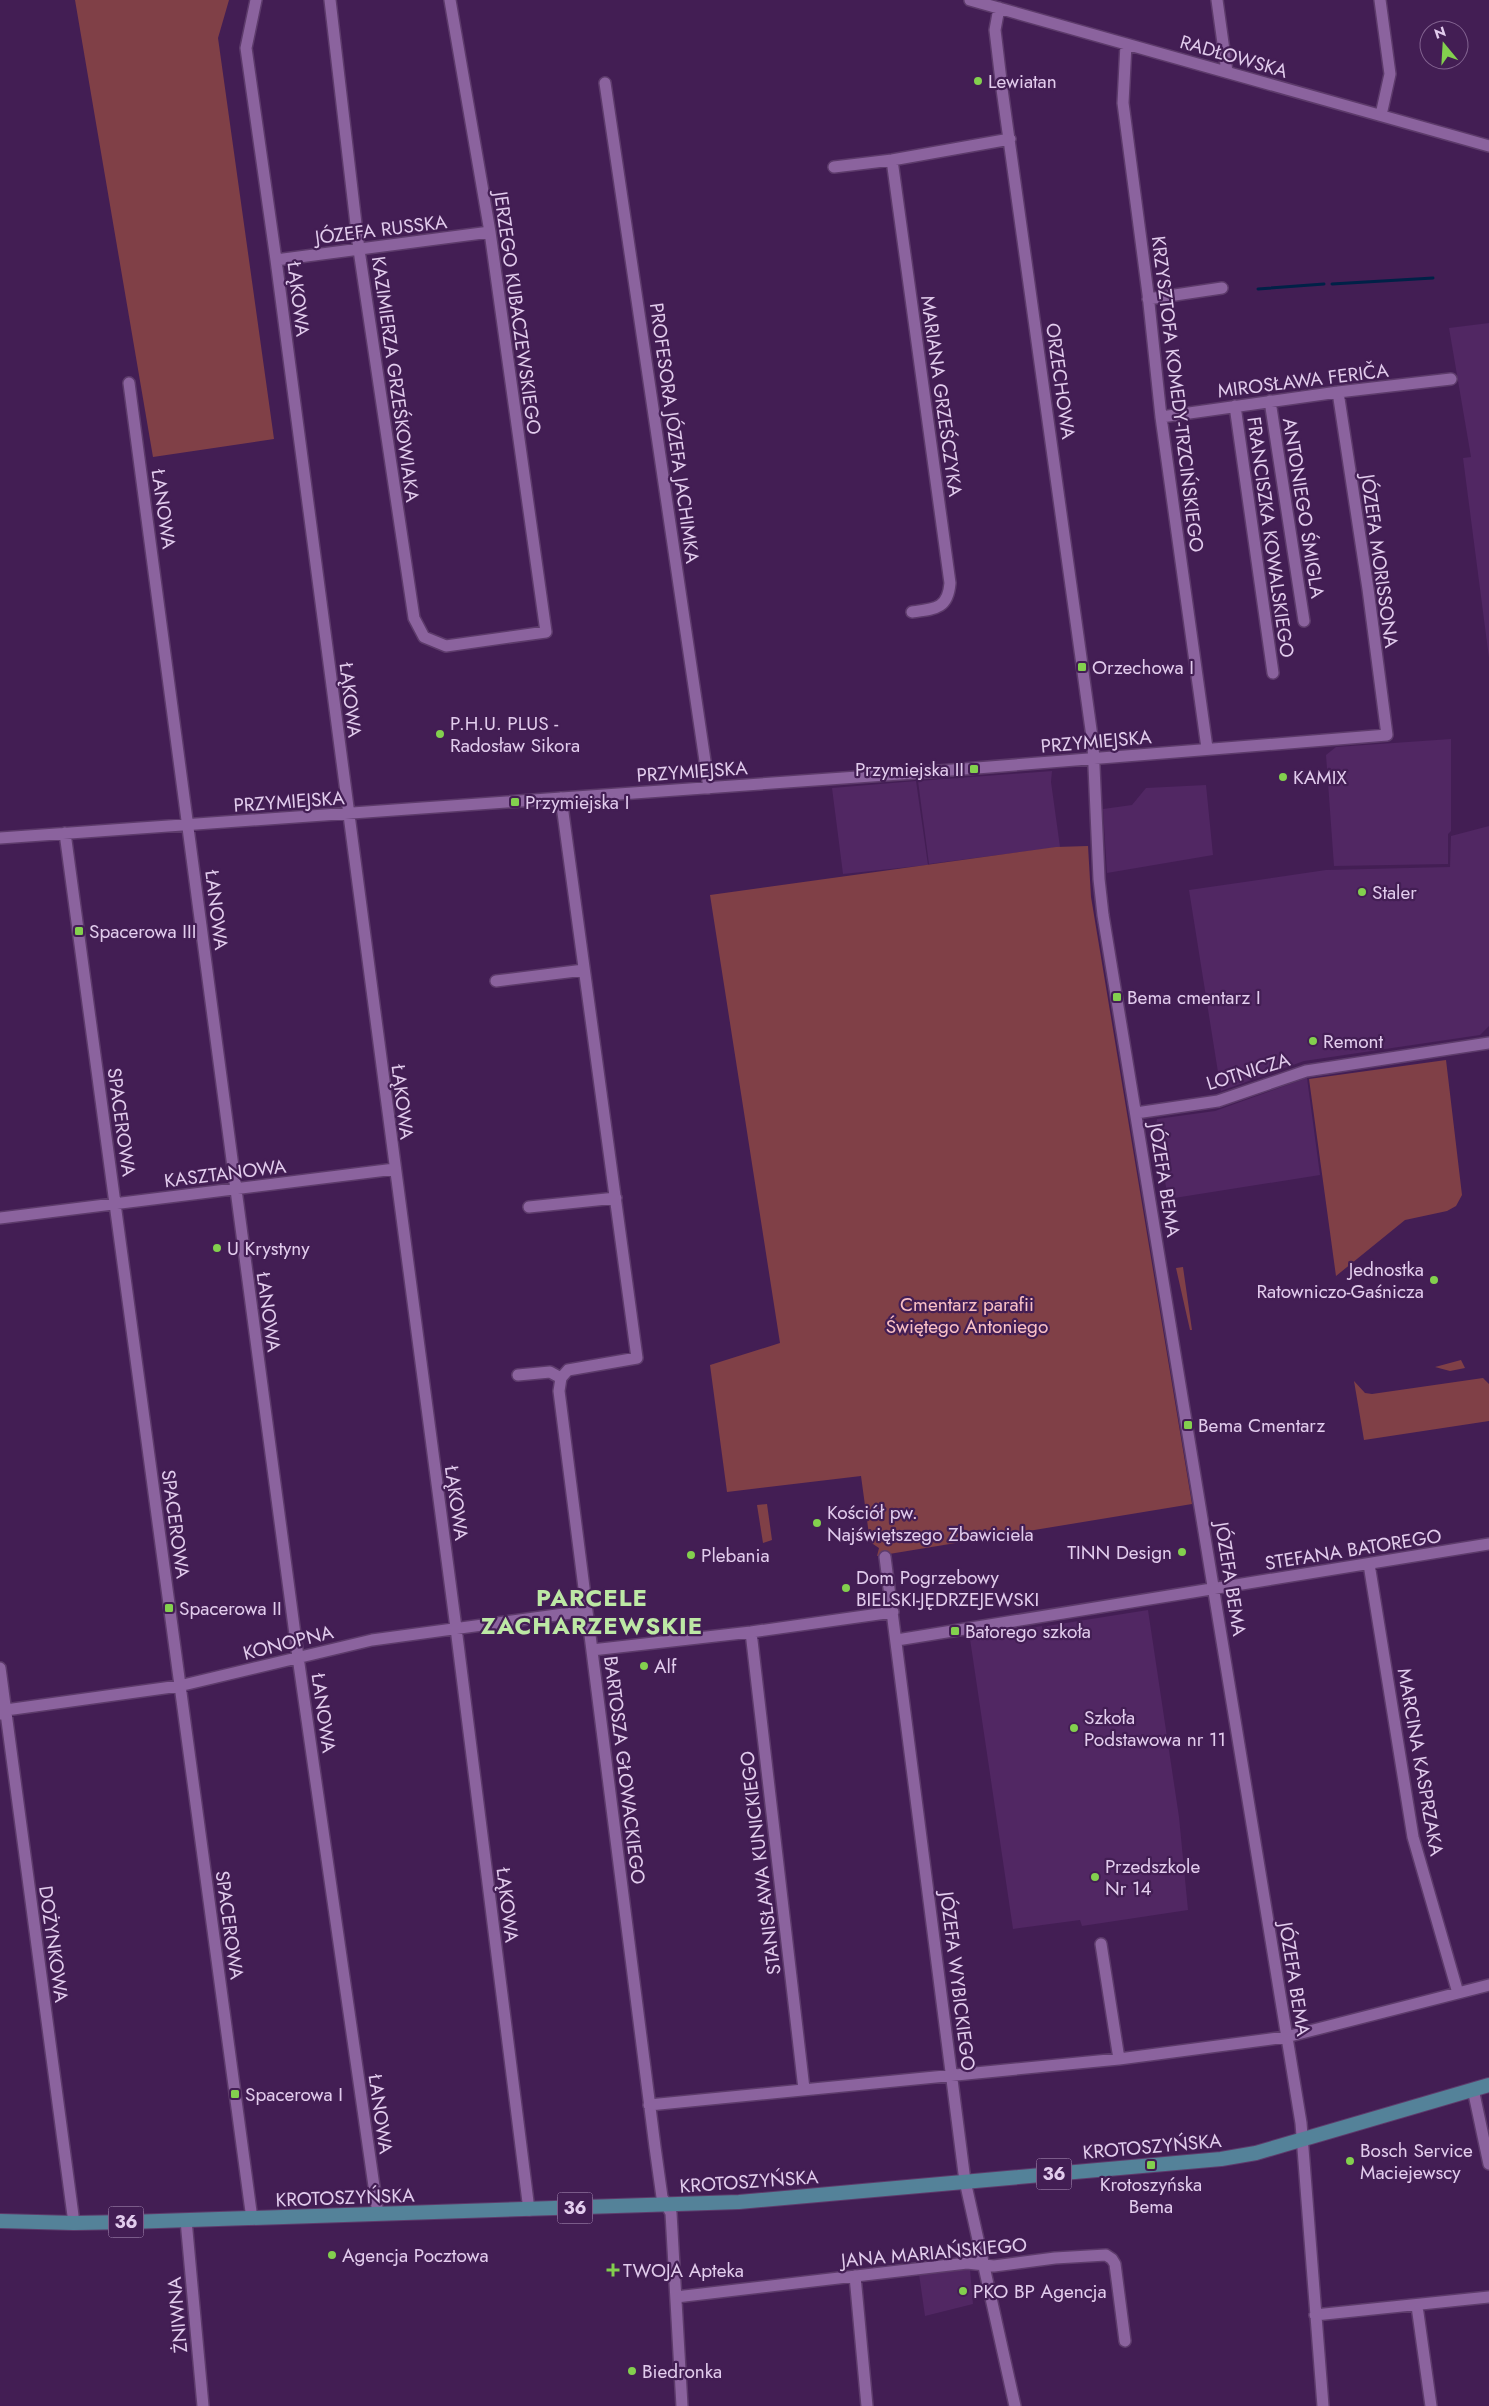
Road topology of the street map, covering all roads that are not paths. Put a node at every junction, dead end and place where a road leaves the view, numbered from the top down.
1 (256, 0) edge
2 (330, 0) edge
3 (450, 0) edge
4 (1217, 0) edge
5 (1380, 0) edge
6 (975, 1) edge
7 (999, 8) junction
8 (1126, 44) junction
9 (1227, 72) junction
10 (605, 83) dead end
11 (1381, 115) junction
12 (1010, 139) junction
13 (1489, 146) edge
14 (892, 160) junction
15 (834, 167) dead end
16 (490, 232) junction
17 (359, 250) junction
18 (276, 260) junction
19 (1222, 288) dead end
20 (1148, 299) junction
21 (1451, 379) dead end
22 (129, 383) dead end
23 (1338, 392) junction
24 (1270, 401) junction
25 (1235, 406) junction
26 (1161, 417) junction
27 (912, 612) dead end
28 (1304, 621) dead end
29 (546, 632) joint
30 (1273, 673) dead end
31 (1387, 735) joint
32 (1207, 748) junction
33 (1094, 759) junction
34 (709, 788) junction
35 (561, 798) junction
36 (349, 814) junction
37 (188, 826) junction
38 (65, 833) junction
39 (0, 838) edge
40 (584, 970) junction
41 (496, 981) dead end
42 (1489, 1042) edge
43 (1136, 1113) junction
44 (394, 1169) junction
45 (235, 1190) junction
46 (616, 1198) junction
47 (116, 1204) junction
48 (529, 1207) dead end
49 (0, 1218) edge
50 (518, 1375) dead end
51 (561, 1378) junction
52 (1489, 1544) edge
53 (885, 1557) dead end
54 (1369, 1564) junction
55 (1215, 1589) junction
56 (586, 1611) junction
57 (893, 1612) junction
58 (456, 1628) junction
59 (751, 1632) junction
60 (897, 1640) junction
61 (592, 1650) junction
62 (298, 1658) junction
63 (0, 1668) edge
64 (179, 1686) junction
65 (3, 1712) edge
66 (1101, 1944) dead end
67 (1489, 1985) edge
68 (1458, 1993) junction
69 (1286, 2037) junction
70 (1119, 2059) junction
71 (953, 2075) junction
72 (1489, 2085) edge
73 (804, 2089) junction
74 (1473, 2089) junction
75 (649, 2105) junction
76 (1303, 2139) junction
77 (1489, 2164) edge
78 (965, 2181) junction
79 (665, 2205) junction
80 (528, 2210) junction
81 (378, 2214) junction
82 (252, 2219) junction
83 (186, 2220) junction
84 (0, 2221) edge
85 (74, 2224) junction
86 (983, 2265) junction
87 (855, 2276) junction
88 (676, 2297) junction
89 (1489, 2297) edge
90 (1417, 2306) junction
91 (1315, 2315) junction
92 (1126, 2340) dead end
93 (203, 2406) edge
94 (682, 2406) edge
95 (867, 2406) edge
96 (1015, 2406) edge
97 (1323, 2406) edge
98 (1431, 2406) edge

1 - 18 street, ŁĄKOWA
2 - 17 street, KAZIMIERZA GRZEŚKOWIAKA
3 - 16 street, JERZEGO KUBACZEWSKIEGO
4 - 9 street
5 - 11 street
6 - 7 street, RADŁOWSKA
7 - 8 street, RADŁOWSKA
7 - 12 street, ORZECHOWA
8 - 9 street, RADŁOWSKA
8 - 20 street, KRZYSZTOFA KOMEDY-TRZCIŃSKIEGO
9 - 11 street, RADŁOWSKA
10 - 34 street, PROFESORA JÓZEFA JACHIMKA
11 - 13 street, RADŁOWSKA
12 - 14 street
12 - 33 street, ORZECHOWA
14 - 15 street
14 - 27 street, MARIANA GRZEŚCZYKA
16 - 17 street, JÓZEFA RUSSKA
16 - 29 street, JERZEGO KUBACZEWSKIEGO
17 - 18 street, JÓZEFA RUSSKA
17 - 29 street, KAZIMIERZA GRZEŚKOWIAKA
18 - 36 street, ŁĄKOWA
19 - 20 street
20 - 26 street, KRZYSZTOFA KOMEDY-TRZCIŃSKIEGO
21 - 23 street, MIROSŁAWA FERIČA
22 - 37 street, ŁANOWA
23 - 24 street, MIROSŁAWA FERIČA
23 - 31 street, JÓZEFA MORISSONA
24 - 25 street, MIROSŁAWA FERIČA
24 - 28 street, ANTONIEGO ŚMIGLA
25 - 26 street, MIROSŁAWA FERIČA
25 - 30 street, FRANCISZKA KOWALSKIEGO
26 - 32 street, KRZYSZTOFA KOMEDY-TRZCIŃSKIEGO
31 - 32 street, PRZYMIEJSKA
32 - 33 street, PRZYMIEJSKA
33 - 34 street, PRZYMIEJSKA
33 - 43 street, JÓZEFA BEMA
34 - 35 street, PRZYMIEJSKA
35 - 36 street, PRZYMIEJSKA
35 - 40 street
36 - 37 street, PRZYMIEJSKA
36 - 44 street, ŁĄKOWA
37 - 38 street, PRZYMIEJSKA
37 - 45 street, ŁANOWA
38 - 39 street, PRZYMIEJSKA
38 - 47 street, SPACEROWA
40 - 41 street
40 - 46 street
42 - 43 street, LOTNICZA
43 - 55 street, JÓZEFA BEMA
44 - 45 street, KASZTANOWA
44 - 58 street, ŁĄKOWA
45 - 47 street, KASZTANOWA
45 - 62 street, ŁANOWA
46 - 48 street
46 - 51 street
47 - 49 street, KASZTANOWA
47 - 64 street, SPACEROWA
50 - 51 street
51 - 56 street, BARTOSZA GŁOWACKIEGO
52 - 54 street, STEFANA BATOREGO
53 - 57 street, JÓZEFA WYBICKIEGO
54 - 55 street, STEFANA BATOREGO
54 - 68 street, MARCINA KASPRZAKA
55 - 60 street, STEFANA BATOREGO
55 - 69 street, JÓZEFA BEMA
56 - 58 street, KONOPNA
56 - 61 street, BARTOSZA GŁOWACKIEGO
57 - 59 street
57 - 60 street, JÓZEFA WYBICKIEGO
58 - 62 street, KONOPNA
58 - 80 street, ŁĄKOWA
59 - 61 street
59 - 73 street, STANISŁAWA KUNICKIEGO
60 - 71 street, JÓZEFA WYBICKIEGO
61 - 75 street, BARTOSZA GŁOWACKIEGO
62 - 64 street, KONOPNA
62 - 81 street, ŁANOWA
63 - 65 street, DOŻYNKOWA
64 - 65 street, KONOPNA
64 - 82 street, SPACEROWA
65 - 85 street, DOŻYNKOWA
66 - 70 street
67 - 68 street
68 - 69 street
69 - 70 street
69 - 76 street, JÓZEFA BEMA
70 - 71 street
71 - 73 street
71 - 78 street, JÓZEFA WYBICKIEGO
72 - 74 main road, KROTOSZYŃSKA / 36
73 - 75 street
74 - 76 main road, KROTOSZYŃSKA / 36
74 - 77 street
75 - 79 street, BARTOSZA GŁOWACKIEGO
76 - 78 main road, KROTOSZYŃSKA / 36
76 - 91 street, JÓZEFA BEMA
78 - 79 main road, KROTOSZYŃSKA / 36
78 - 86 street, JÓZEFA WYBICKIEGO
79 - 80 main road, KROTOSZYŃSKA / 36
79 - 88 street, BARTOSZA GŁOWACKIEGO
80 - 81 main road, KROTOSZYŃSKA / 36
81 - 82 main road, KROTOSZYŃSKA / 36
82 - 83 main road, KROTOSZYŃSKA / 36
83 - 85 main road, KROTOSZYŃSKA / 36
83 - 93 street, ŻNIWNA
84 - 85 main road, KROTOSZYŃSKA / 36
86 - 87 street, JANA MARIAŃSKIEGO
86 - 92 street, JANA MARIAŃSKIEGO
86 - 96 street, JÓZEFA WYBICKIEGO
87 - 88 street, JANA MARIAŃSKIEGO
87 - 95 street
88 - 94 street, BARTOSZA GŁOWACKIEGO
89 - 90 street
90 - 91 street
90 - 98 street
91 - 97 street, JÓZEFA BEMA

